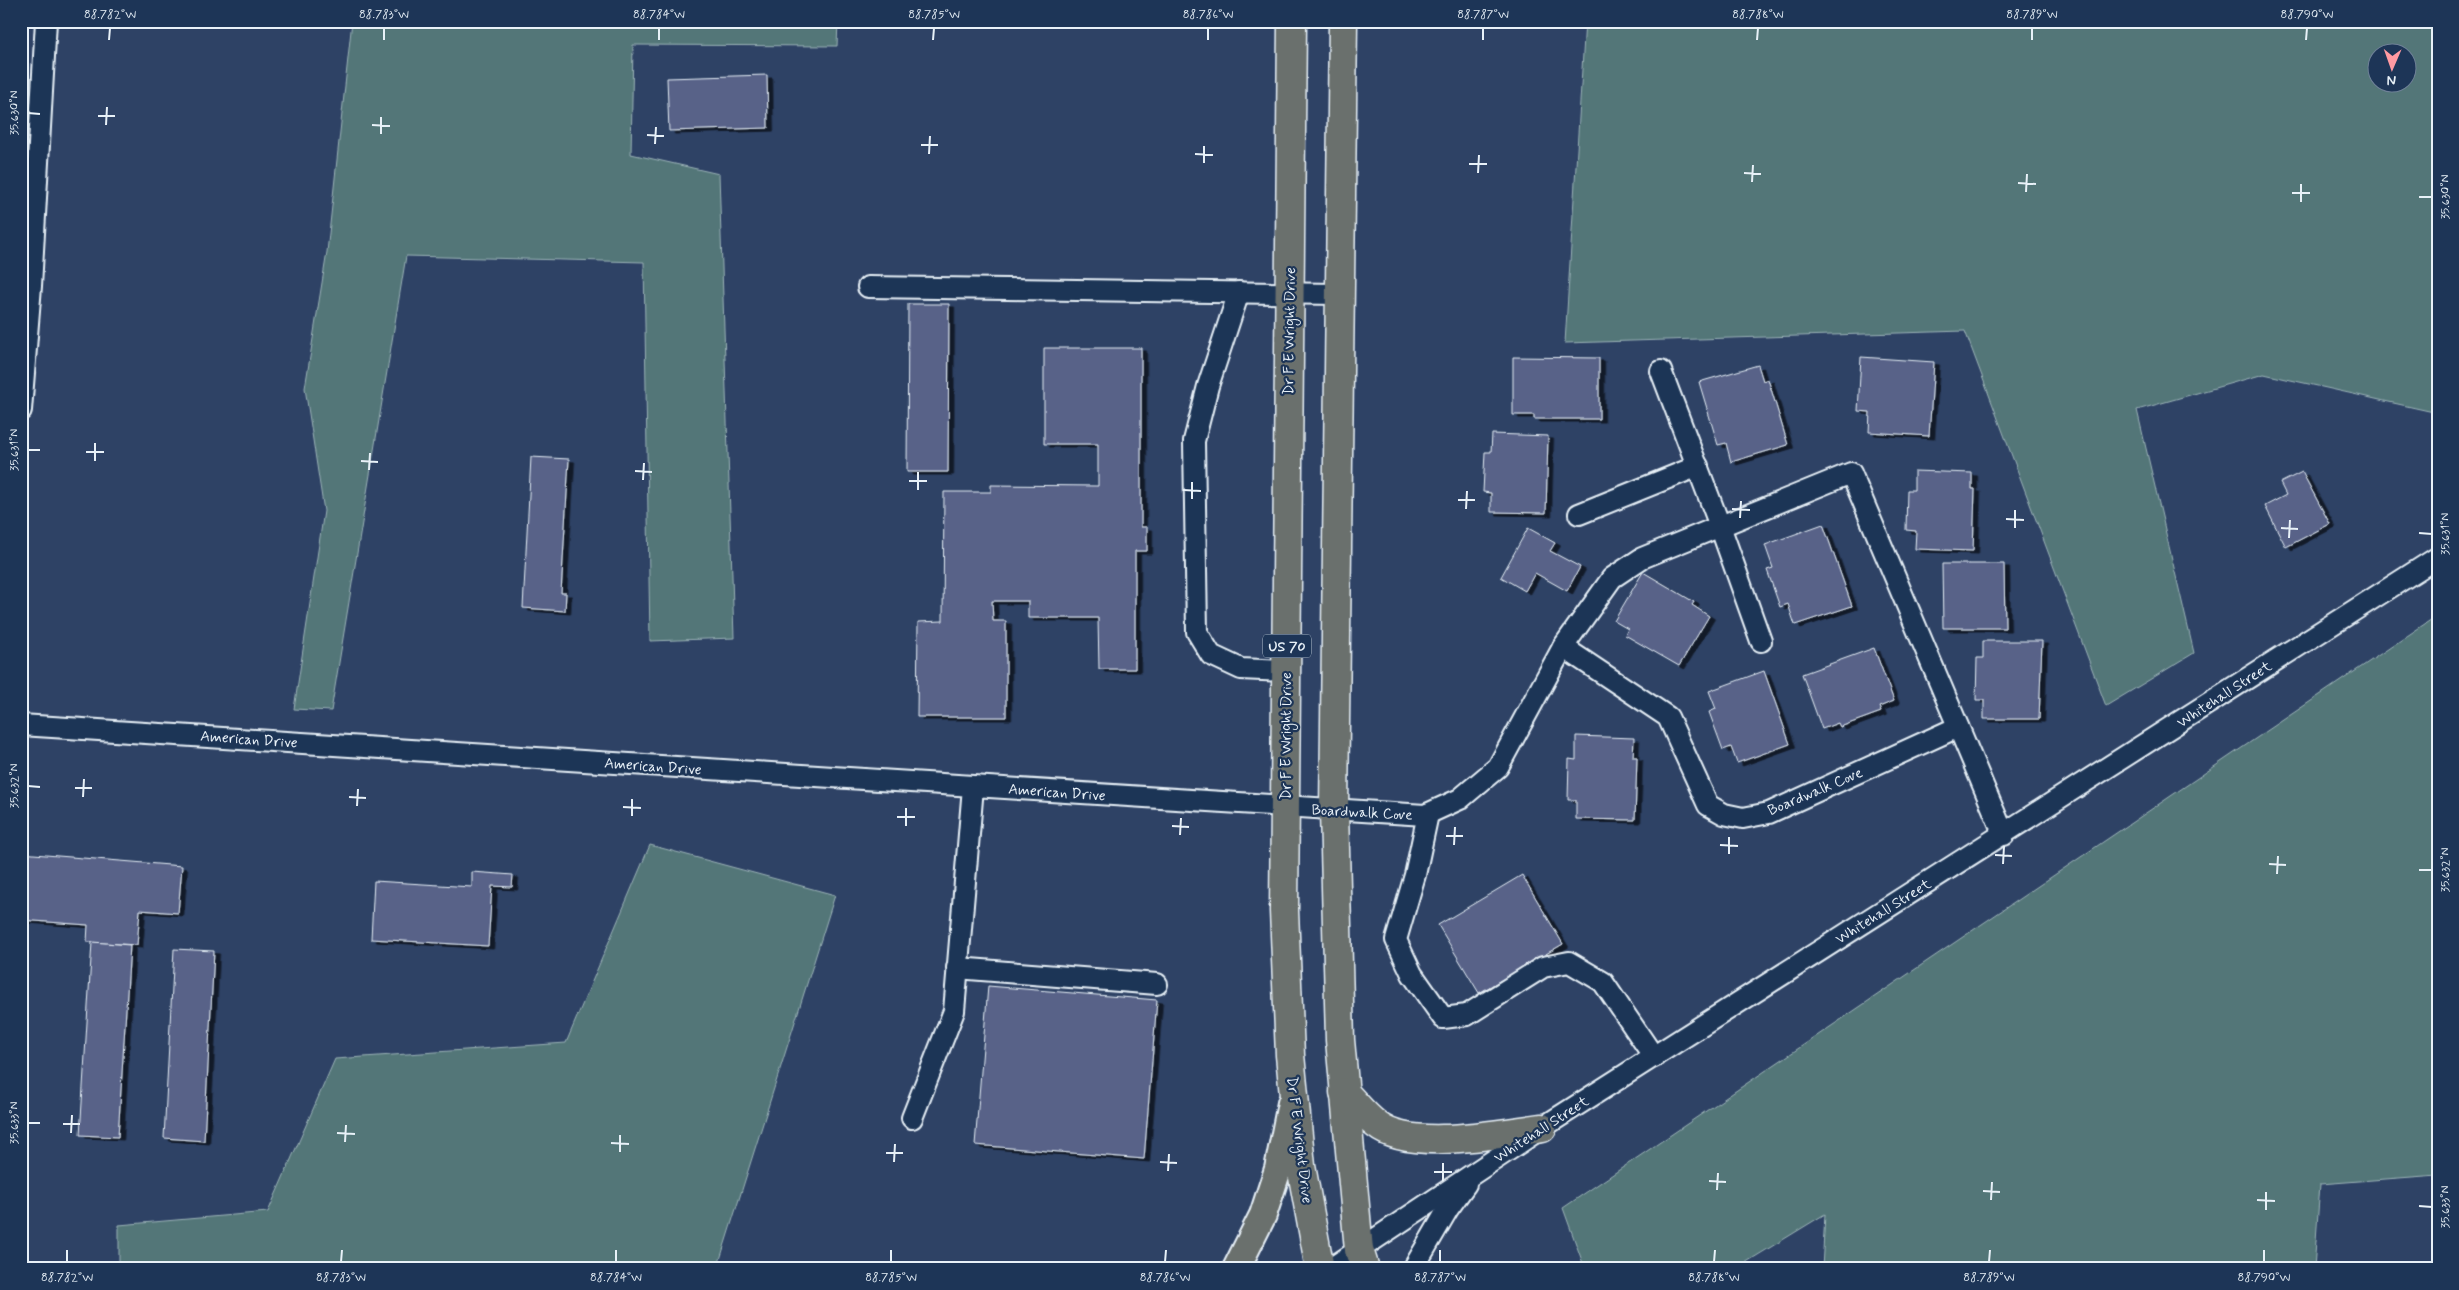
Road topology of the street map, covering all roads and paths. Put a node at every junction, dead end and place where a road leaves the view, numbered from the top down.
1 (46, 21) edge
2 (1292, 21) edge
3 (1342, 21) edge
4 (868, 287) dead end
5 (1239, 292) junction
6 (1290, 293) junction
7 (1339, 294) junction
8 (1661, 371) dead end
9 (21, 410) edge
10 (1698, 466) junction
11 (1579, 514) dead end
12 (1720, 526) junction
13 (2438, 557) edge
14 (1761, 640) dead end
15 (1563, 647) junction
16 (1286, 671) junction
17 (21, 724) edge
18 (1958, 727) junction
19 (973, 787) junction
20 (1285, 807) junction
21 (1334, 811) junction
22 (1428, 814) junction
23 (2004, 835) junction
24 (958, 968) junction
25 (1157, 984) dead end
26 (1654, 1057) junction
27 (1344, 1092) junction
28 (1294, 1093) junction
29 (912, 1118) dead end
30 (1542, 1128) junction
31 (1475, 1172) junction
32 (1362, 1259) edge
33 (1236, 1269) edge
34 (1320, 1269) edge
35 (1330, 1269) edge
36 (1413, 1269) edge

1 - 9 street
2 - 6 highway, Dr F E Wright Drive / US 70
3 - 7 highway
4 - 5 street
5 - 6 street
5 - 16 street
6 - 7 street
6 - 16 highway, Dr F E Wright Drive / US 70
7 - 21 highway
8 - 10 street
10 - 11 street
10 - 12 street
12 - 14 street
12 - 15 street, Boardwalk Cove
12 - 18 street, Boardwalk Cove
13 - 23 street, Whitehall Street
15 - 18 street, Boardwalk Cove
15 - 22 street, Boardwalk Cove
16 - 20 highway, Dr F E Wright Drive / US 70
17 - 19 street, American Drive
18 - 23 street, Boardwalk Cove
19 - 20 street, American Drive
19 - 24 street
20 - 21 street, Boardwalk Cove
20 - 28 highway, Dr F E Wright Drive / US 70
21 - 22 street, Boardwalk Cove
21 - 27 highway
22 - 26 street
23 - 26 street, Whitehall Street
24 - 25 street
24 - 29 street
26 - 30 street, Whitehall Street
27 - 30 highway
27 - 32 highway
28 - 33 main road
28 - 34 highway, Dr F E Wright Drive / US 70
30 - 31 street, Whitehall Street
31 - 32 street, Whitehall Street
31 - 36 street
32 - 35 street, Whitehall Street

